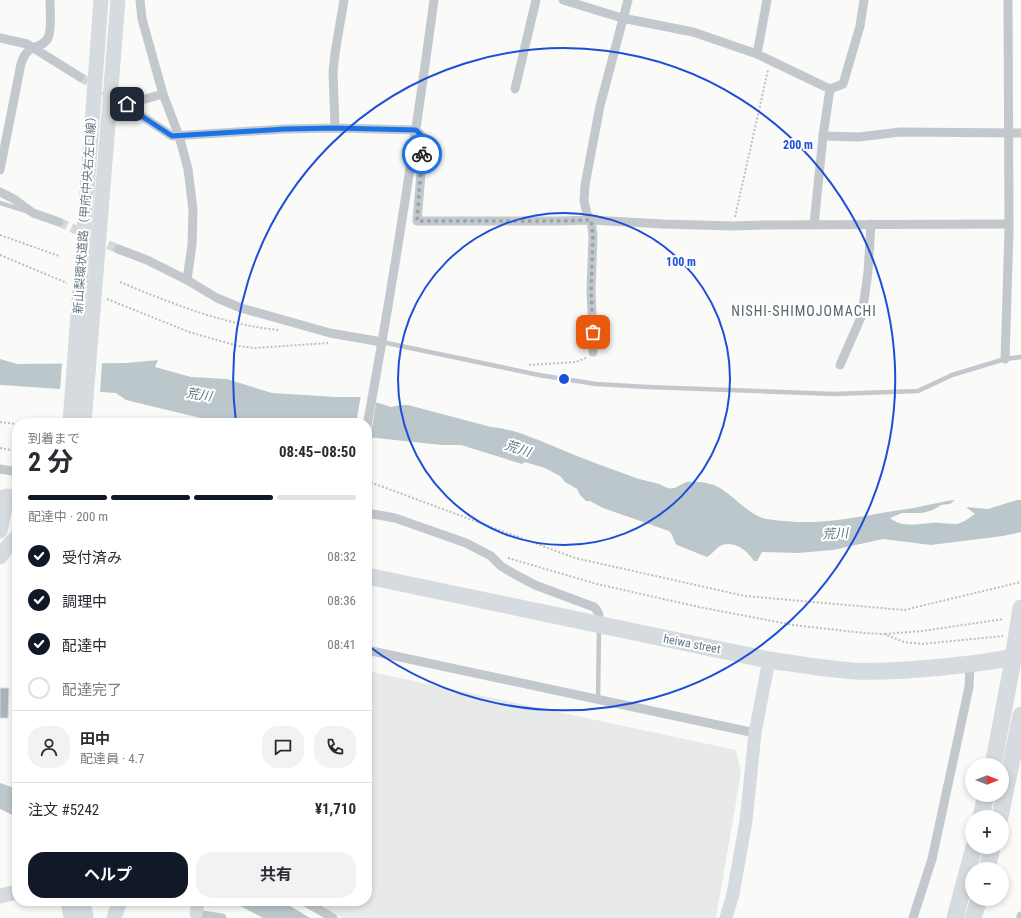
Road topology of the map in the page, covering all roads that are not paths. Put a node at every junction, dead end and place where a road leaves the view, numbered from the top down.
1 (50, 0) edge
2 (101, 0) edge
3 (118, 0) edge
4 (140, 0) edge
5 (344, 0) edge
6 (434, 0) edge
7 (536, 0) edge
8 (563, 0) edge
9 (628, 0) edge
10 (767, 0) edge
11 (864, 0) edge
12 (1008, 0) edge
13 (622, 18) junction
14 (0, 38) edge
15 (32, 48) junction
16 (757, 54) junction
17 (80, 77) tunnel mouth
18 (515, 89) dead end
19 (830, 89) junction
20 (163, 94) junction
21 (335, 128) junction
22 (416, 130) junction
23 (1008, 133) junction
24 (1021, 133) edge
25 (179, 136) junction
26 (823, 136) junction
27 (0, 170) edge
28 (0, 192) edge
29 (0, 203) edge
30 (33, 213) junction
31 (591, 220) junction
32 (59, 222) tunnel mouth
33 (870, 224) junction
34 (1009, 224) junction
35 (814, 225) junction
36 (118, 249) tunnel mouth
37 (187, 280) junction
38 (381, 346) junction
39 (592, 352) road end
40 (1021, 357) edge
41 (1005, 359) junction
42 (840, 365) dead end
43 (70, 418) edge
44 (85, 418) edge
45 (368, 418) edge
46 (0, 469) edge
47 (12, 471) edge
48 (6, 497) edge
49 (372, 514) edge
50 (0, 531) edge
51 (12, 542) edge
52 (0, 557) edge
53 (372, 577) edge
54 (1021, 608) edge
55 (600, 625) junction
56 (372, 651) edge
57 (1021, 654) edge
58 (769, 660) junction
59 (970, 664) junction
60 (598, 699) junction
61 (1021, 715) edge
62 (755, 734) junction
63 (994, 758) edge
64 (1001, 810) edge
65 (972, 854) edge
66 (12, 893) edge
67 (0, 896) edge
68 (70, 906) edge
69 (83, 906) edge
70 (118, 906) edge
71 (313, 906) edge
72 (977, 906) edge
73 (197, 907) edge
74 (72, 918) edge
75 (85, 918) edge
76 (114, 918) edge
77 (222, 918) edge
78 (333, 918) edge
79 (726, 918) edge
80 (913, 918) edge
81 (955, 918) edge
82 (973, 918) edge

1 - 15 street
2 - 43 main road, 新山梨環状道路（甲府中央右左口線）
3 - 44 main road, 新山梨環状道路（甲府中央右左口線）
4 - 20 street
5 - 21 street
6 - 22 street
7 - 18 street
8 - 13 street
9 - 13 street
10 - 16 street
11 - 19 street
12 - 23 street
13 - 16 street
13 - 31 street
14 - 15 street
15 - 17 street
15 - 27 street
16 - 19 street
19 - 26 street
20 - 25 street
20 - 25 street
21 - 22 street
21 - 25 street
22 - 31 street
22 - 38 street
23 - 24 street
23 - 26 street
23 - 34 street
25 - 37 street
26 - 35 street
28 - 30 street
29 - 30 lane
30 - 32 street
31 - 35 street
31 - 39 street
33 - 34 street
33 - 35 street
33 - 42 street
34 - 41 street
36 - 37 street
37 - 38 street
38 - 41 lane
38 - 45 street
40 - 41 lane
46 - 47 street
48 - 50 main road
49 - 55 street
51 - 52 main road
53 - 55 highway, heiwa street
54 - 63 highway
55 - 58 highway, heiwa street
55 - 60 lane
56 - 60 street
57 - 59 highway, heiwa street
58 - 59 highway, heiwa street
58 - 62 street
59 - 80 street
60 - 62 street
61 - 64 highway
62 - 79 street
65 - 81 highway
66 - 67 main road
68 - 74 highway
69 - 75 highway
70 - 76 main road
71 - 78 street
72 - 82 highway
73 - 77 street

